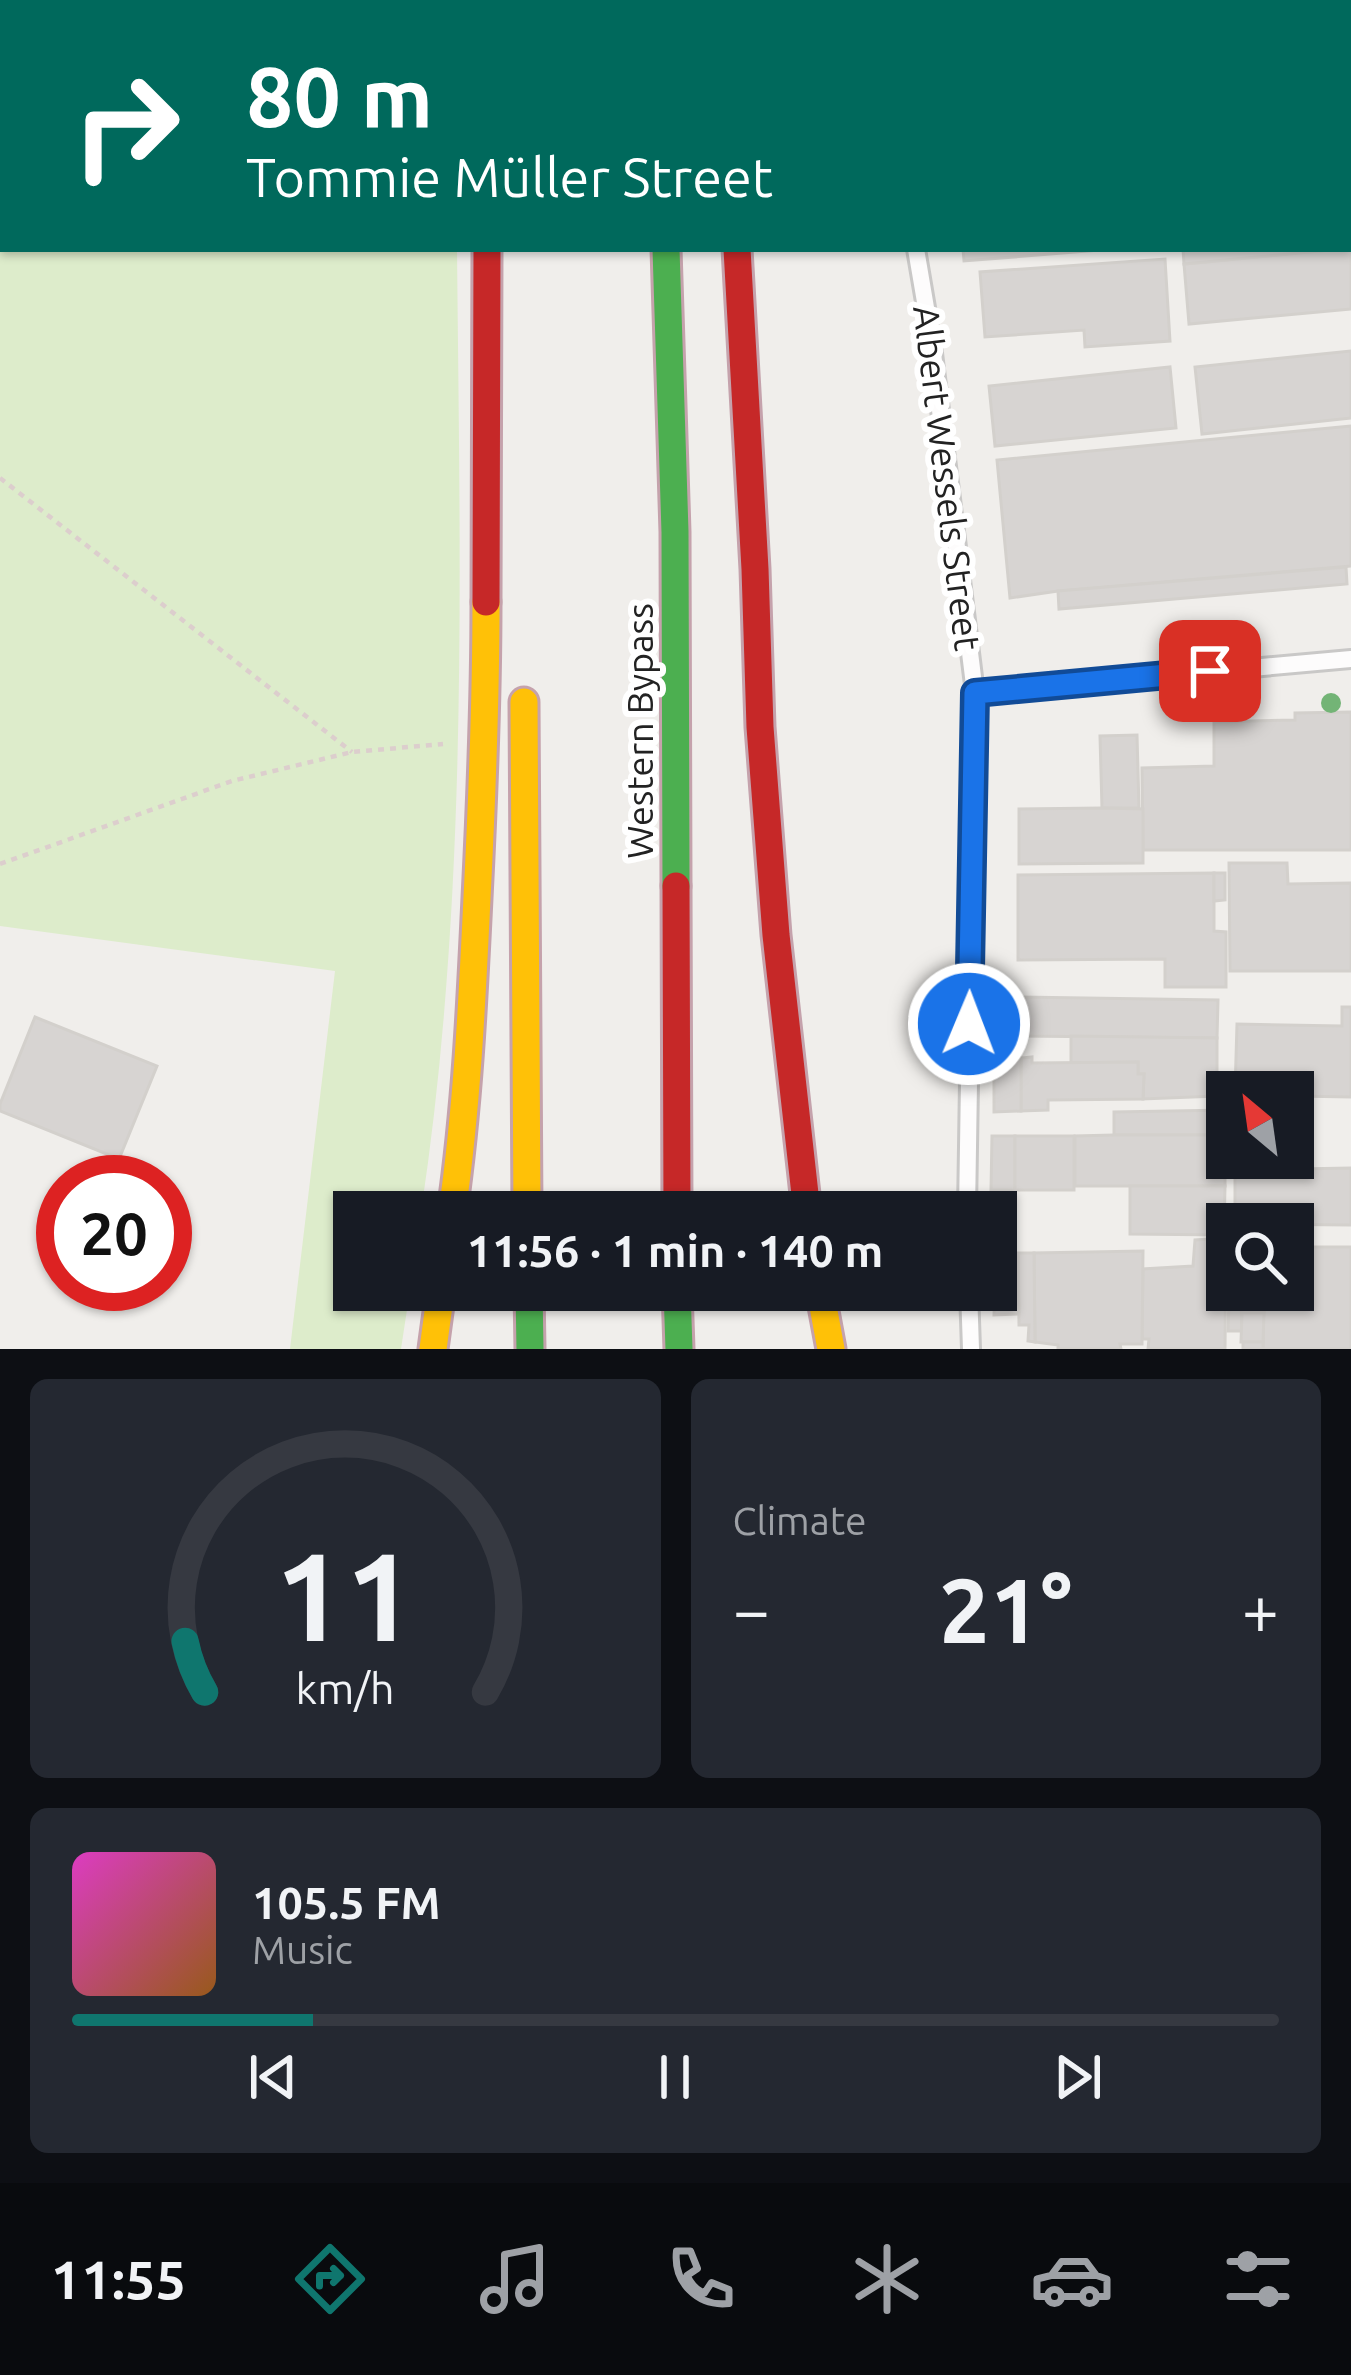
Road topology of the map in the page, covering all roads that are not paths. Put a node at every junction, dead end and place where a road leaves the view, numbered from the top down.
1 (487, 252) edge
2 (667, 252) edge
3 (737, 252) edge
4 (917, 252) edge
5 (1351, 659) edge
6 (524, 676) dead end
7 (975, 693) junction
8 (455, 1191) edge
9 (527, 1191) edge
10 (677, 1191) edge
11 (805, 1191) edge
12 (967, 1191) edge
13 (439, 1311) edge
14 (529, 1311) edge
15 (678, 1311) edge
16 (824, 1311) edge
17 (969, 1311) edge
18 (434, 1349) edge
19 (530, 1349) edge
20 (679, 1349) edge
21 (831, 1349) edge
22 (970, 1349) edge

1 - 8 highway
2 - 10 highway, Western Bypass
3 - 11 highway
4 - 7 lane, Albert Wessels Street
5 - 7 lane
6 - 9 highway
7 - 12 lane, Albert Wessels Street
13 - 18 highway
14 - 19 highway
15 - 20 highway
16 - 21 highway
17 - 22 lane

